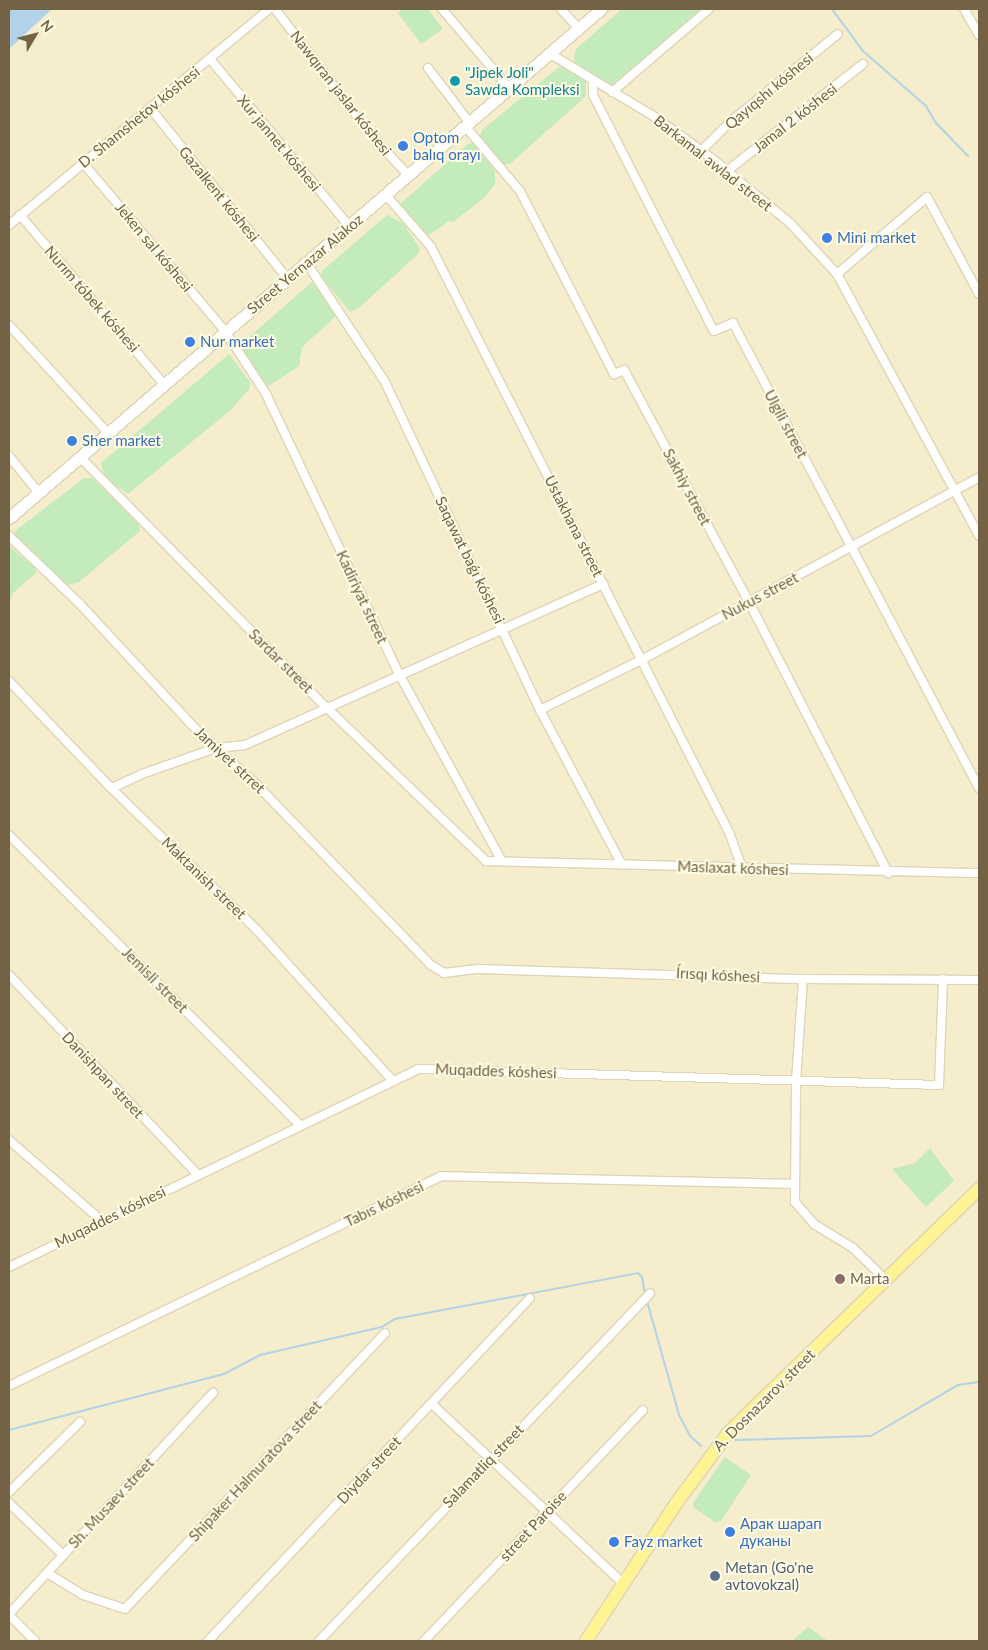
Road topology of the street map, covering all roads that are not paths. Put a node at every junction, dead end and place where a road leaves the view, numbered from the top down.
1 (269, 9) edge
2 (275, 9) edge
3 (442, 9) edge
4 (561, 9) edge
5 (601, 9) edge
6 (709, 9) edge
7 (964, 9) edge
8 (578, 28) junction
9 (838, 34) dead end
10 (979, 35) edge
11 (549, 53) junction
12 (210, 59) junction
13 (864, 64) dead end
14 (428, 68) dead end
15 (593, 81) junction
16 (509, 88) junction
17 (612, 92) junction
18 (151, 109) junction
19 (467, 124) junction
20 (701, 151) junction
21 (82, 163) junction
22 (727, 171) junction
23 (409, 176) junction
24 (386, 195) junction
25 (20, 215) junction
26 (9, 225) edge
27 (349, 226) junction
28 (306, 262) junction
29 (836, 274) junction
30 (287, 278) junction
31 (979, 294) edge
32 (9, 326) edge
33 (225, 331) junction
34 (164, 384) junction
35 (108, 433) junction
36 (9, 456) edge
37 (80, 457) junction
38 (979, 477) edge
39 (955, 490) junction
40 (38, 492) junction
41 (9, 518) edge
42 (9, 536) edge
43 (979, 536) edge
44 (851, 547) junction
45 (604, 584) junction
46 (749, 602) junction
47 (503, 628) junction
48 (643, 659) junction
49 (399, 674) junction
50 (9, 680) edge
51 (326, 708) junction
52 (540, 710) junction
53 (216, 748) junction
54 (112, 788) junction
55 (979, 788) edge
56 (9, 835) edge
57 (486, 861) joint
58 (502, 862) junction
59 (622, 865) junction
60 (742, 868) junction
61 (888, 873) junction
62 (979, 873) edge
63 (456, 973) joint
64 (9, 975) edge
65 (803, 979) junction
66 (943, 979) junction
67 (979, 980) edge
68 (393, 1081) junction
69 (796, 1083) junction
70 (301, 1126) junction
71 (9, 1140) edge
72 (198, 1175) junction
73 (794, 1184) junction
74 (979, 1189) edge
75 (102, 1221) junction
76 (9, 1267) edge
77 (886, 1280) junction
78 (650, 1294) dead end
79 (530, 1298) dead end
80 (385, 1333) dead end
81 (9, 1386) edge
82 (213, 1393) dead end
83 (432, 1404) junction
84 (643, 1410) dead end
85 (80, 1422) dead end
86 (491, 1457) junction
87 (9, 1492) edge
88 (9, 1503) edge
89 (547, 1511) junction
90 (63, 1555) junction
91 (47, 1572) junction
92 (624, 1584) junction
93 (9, 1615) edge
94 (35, 1641) edge
95 (208, 1641) edge
96 (319, 1641) edge
97 (424, 1641) edge
98 (586, 1641) edge

1 - 12 street, D. Shamshetov kóshesi
2 - 23 street, Nawqıran jaslar kóshesi
3 - 16 street
4 - 8 street
5 - 8 main road, Street Yernazar Alakoz
6 - 17 street
7 - 10 street
8 - 11 main road, Street Yernazar Alakoz
9 - 20 street, Qayıqshı kóshesi
11 - 15 street, Barkamal awlad street
11 - 16 main road, Street Yernazar Alakoz
12 - 18 street, D. Shamshetov kóshesi
12 - 27 street, Xur jannet kóshesi
13 - 22 street, Jamal 2 kóshesi
14 - 19 street, Sakhiy street
15 - 17 street, Barkamal awlad street
15 - 44 street, Ulgili street
16 - 19 main road, Street Yernazar Alakoz
17 - 20 street, Barkamal awlad street
18 - 21 street, D. Shamshetov kóshesi
18 - 30 street, Gazalkent kóshesi
19 - 23 main road, Street Yernazar Alakoz
19 - 46 street, Sakhiy street
20 - 22 street, Barkamal awlad street
21 - 25 street, D. Shamshetov kóshesi
21 - 33 street, Jeken sal kóshesi
22 - 29 street, Barkamal awlad street
23 - 24 main road, Street Yernazar Alakoz
24 - 27 main road, Street Yernazar Alakoz
24 - 45 street, Ustakhana street
25 - 26 street, D. Shamshetov kóshesi
25 - 34 street, Nurım tóbek kóshesi
27 - 28 main road, Street Yernazar Alakoz
28 - 30 main road, Street Yernazar Alakoz
28 - 47 street, Saqawat baǵı kóshesi
29 - 31 street
29 - 39 street, Barkamal awlad street
30 - 33 main road, Street Yernazar Alakoz
32 - 35 street
33 - 34 main road, Street Yernazar Alakoz
33 - 49 street, Kadiriyat street
34 - 35 main road, Street Yernazar Alakoz
35 - 37 main road, Street Yernazar Alakoz
36 - 40 street
37 - 40 main road, Street Yernazar Alakoz
37 - 51 street, Sardar street
38 - 39 street, Nukus street
39 - 43 street, Barkamal awlad street
39 - 44 street, Nukus street
40 - 41 main road, Street Yernazar Alakoz
42 - 53 street, Jamiyet strret
44 - 46 street, Nukus street
44 - 55 street, Ulgili street
45 - 47 street
45 - 48 street, Ustakhana street
46 - 48 street, Nukus street
46 - 61 street, Sakhiy street
47 - 49 street
47 - 52 street, Saqawat baǵı kóshesi
48 - 52 street, Nukus street
48 - 60 street, Ustakhana street
49 - 51 street
49 - 58 street, Kadiriyat street
50 - 54 street, Maktanish street
51 - 53 street
51 - 57 street, Sardar street
52 - 59 street, Saqawat baǵı kóshesi
53 - 54 street
53 - 63 street, Jamiyet strret
54 - 68 street, Maktanish street
56 - 70 street, Jemisli street
57 - 58 street, Maslaxat kóshesi
58 - 59 street, Maslaxat kóshesi
59 - 60 street, Maslaxat kóshesi
60 - 61 street, Maslaxat kóshesi
61 - 62 street, Maslaxat kóshesi
63 - 65 street, Írısqı kóshesi
64 - 72 street, Danishpan street
65 - 66 street, Írısqı kóshesi
65 - 69 street
66 - 67 street, Írısqı kóshesi
66 - 69 street, Muqaddes kóshesi
68 - 69 street, Muqaddes kóshesi
68 - 70 street, Muqaddes kóshesi
69 - 73 street
70 - 72 street, Muqaddes kóshesi
71 - 75 street
72 - 75 street, Muqaddes kóshesi
73 - 77 street
73 - 81 street, Tabıs kóshesi
74 - 77 main road, A. Dosnazarov street
75 - 76 street, Muqaddes kóshesi
77 - 92 main road, A. Dosnazarov street
78 - 86 street, Salamatliq street
79 - 83 street, Diydar street
80 - 91 street, Shipaker Halmuratova street
82 - 90 street, Sh. Musaev street
83 - 86 street
83 - 95 street, Diydar street
84 - 89 street, street Paroise
85 - 87 street
86 - 89 street
86 - 96 street, Salamatliq street
88 - 90 street
89 - 92 street
89 - 97 street, street Paroise
90 - 91 street, Sh. Musaev street
91 - 93 street, Sh. Musaev street
92 - 98 main road, A. Dosnazarov street
93 - 94 street

